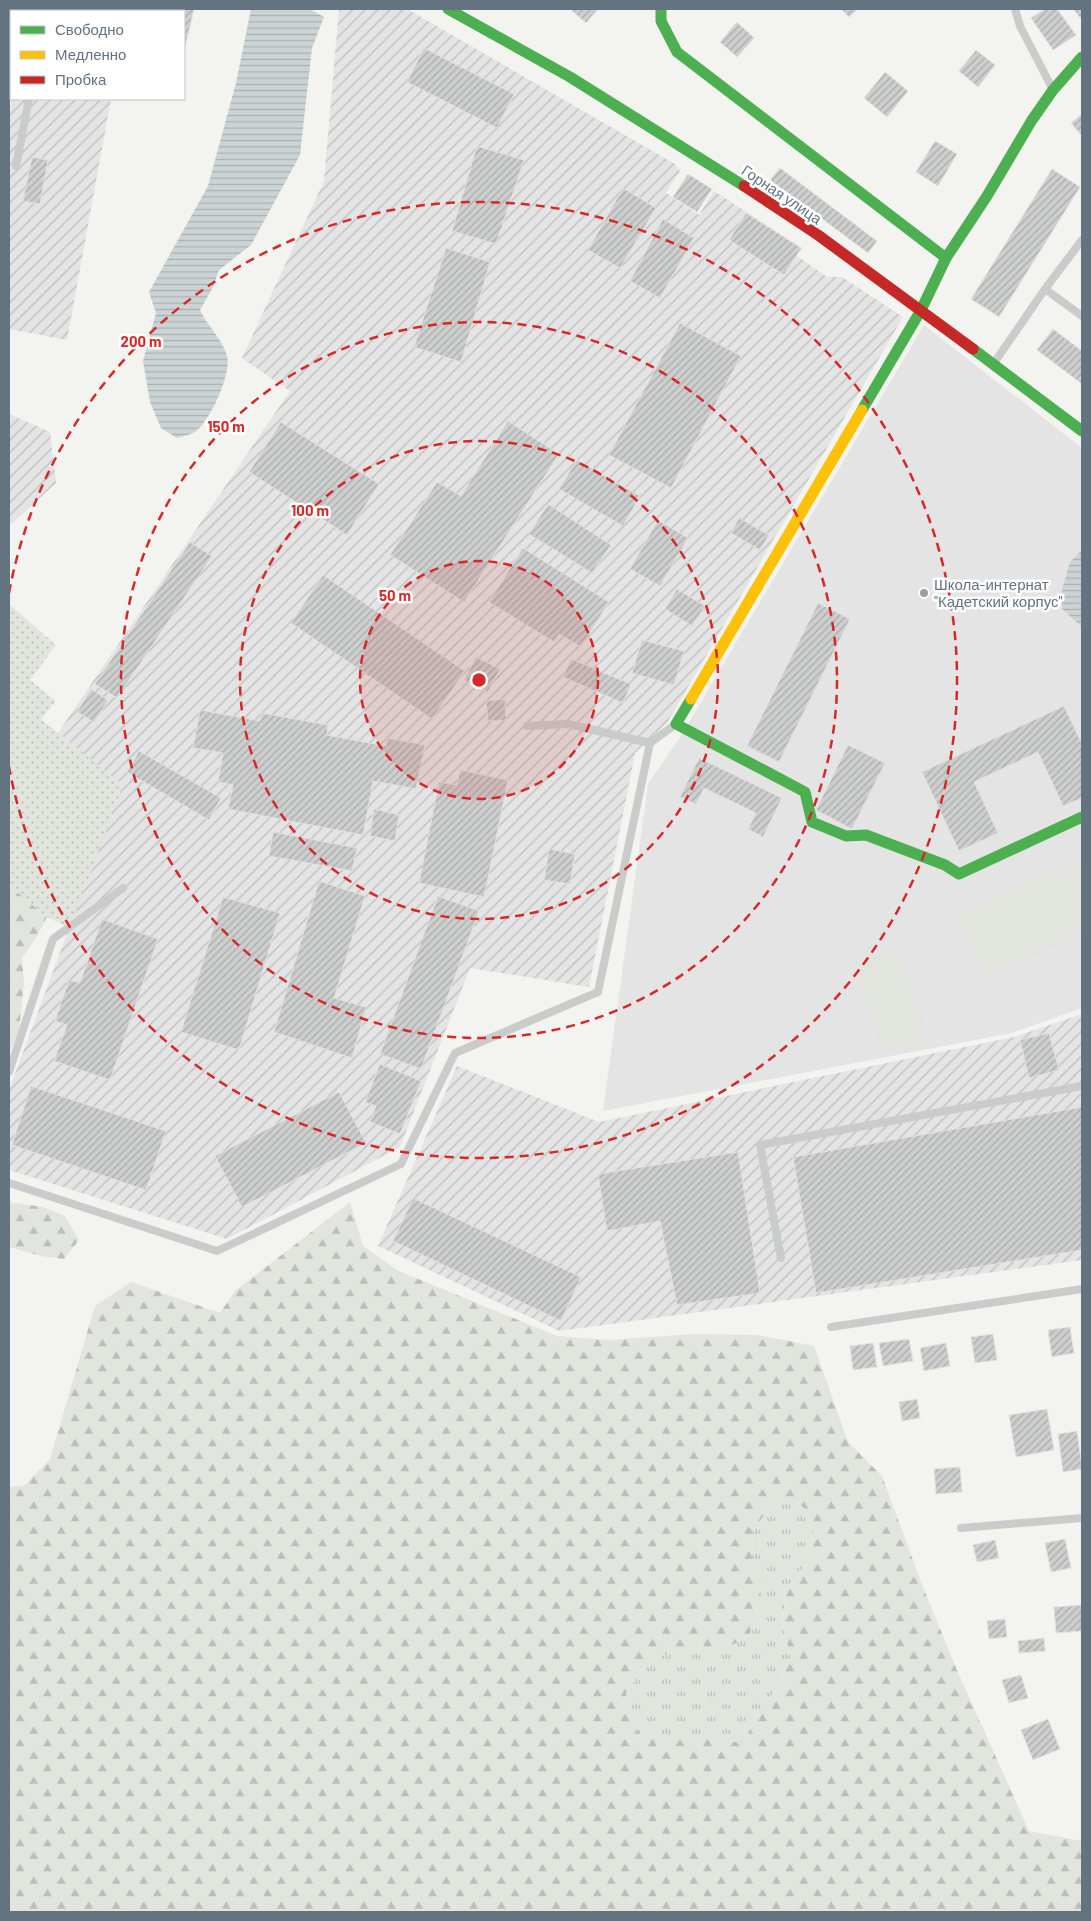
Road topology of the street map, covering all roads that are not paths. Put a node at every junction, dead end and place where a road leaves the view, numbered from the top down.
1 (448, 9) edge
2 (661, 9) edge
3 (1015, 9) edge
4 (1082, 57) edge
5 (1053, 90) junction
6 (29, 100) edge
7 (16, 166) dead end
8 (1082, 240) edge
9 (946, 258) junction
10 (1045, 289) junction
11 (921, 310) junction
12 (1082, 316) edge
13 (993, 364) junction
14 (1082, 431) edge
15 (676, 724) junction
16 (527, 726) dead end
17 (650, 743) junction
18 (1082, 817) edge
19 (123, 888) dead end
20 (9, 1072) edge
21 (1082, 1086) edge
22 (9, 1183) edge
23 (781, 1258) dead end
24 (1082, 1289) edge
25 (831, 1327) dead end
26 (1082, 1518) edge
27 (961, 1528) dead end

1 - 11 street, Горная улица
2 - 9 street
3 - 5 lane
4 - 5 street
5 - 9 street
6 - 7 lane
8 - 10 lane
9 - 11 street
10 - 12 lane
10 - 13 lane
11 - 13 street, Горная улица
11 - 15 street
13 - 14 street, Горная улица
15 - 17 lane
15 - 18 street
16 - 17 lane
17 - 22 lane
19 - 20 lane
21 - 23 lane
24 - 25 lane
26 - 27 lane

